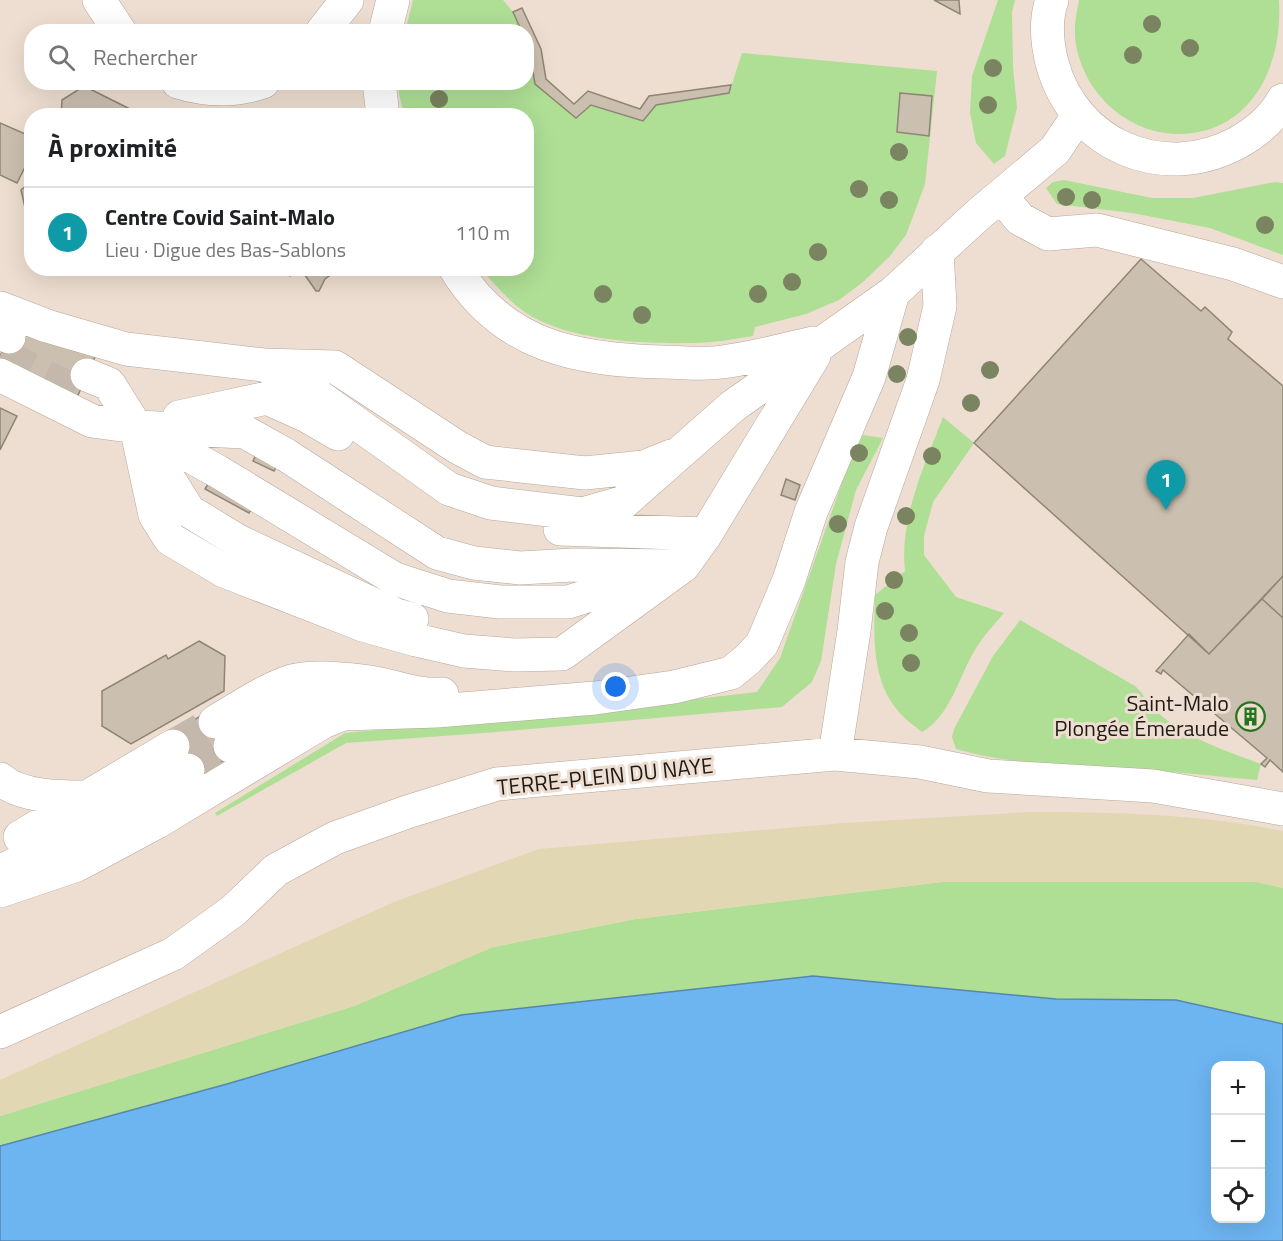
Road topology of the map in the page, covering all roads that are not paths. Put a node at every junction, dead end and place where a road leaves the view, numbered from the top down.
1 (99, 0) edge
2 (347, 0) edge
3 (393, 0) edge
4 (1052, 0) edge
5 (115, 24) edge
6 (328, 24) edge
7 (387, 24) edge
8 (380, 90) edge
9 (1282, 105) edge
10 (382, 108) edge
11 (1078, 116) junction
12 (1001, 196) junction
13 (937, 251) junction
14 (461, 276) edge
15 (1283, 282) edge
16 (894, 293) junction
17 (823, 341) junction
18 (2, 343) edge
19 (83, 384) tunnel mouth
20 (136, 427) junction
21 (706, 534) junction
22 (683, 566) junction
23 (731, 673) junction
24 (223, 734) tunnel mouth
25 (836, 754) junction
26 (0, 779) edge
27 (87, 797) junction
28 (139, 797) junction
29 (1283, 808) edge
30 (0, 848) edge
31 (77, 865) junction
32 (0, 872) edge
33 (0, 891) edge
34 (0, 899) edge
35 (0, 908) edge
36 (0, 1032) edge

1 - 5 main road
2 - 6 main road
3 - 7 main road
4 - 11 main road
8 - 10 main road
9 - 11 main road
11 - 12 main road
12 - 13 main road
12 - 15 main road
13 - 16 main road
13 - 25 main road
14 - 17 main road
16 - 17 main road
16 - 23 main road
17 - 18 main road
17 - 21 main road
18 - 20 main road
19 - 20 main road
20 - 21 main road
20 - 22 main road
20 - 22 main road
20 - 22 main road
21 - 22 main road
23 - 24 main road
23 - 31 main road
25 - 29 main road, TERRE-PLEIN DU NAYE
25 - 36 main road, TERRE-PLEIN DU NAYE
26 - 27 main road
27 - 28 main road
27 - 28 main road
27 - 30 main road
28 - 32 main road
31 - 33 main road
31 - 34 main road
31 - 35 main road

